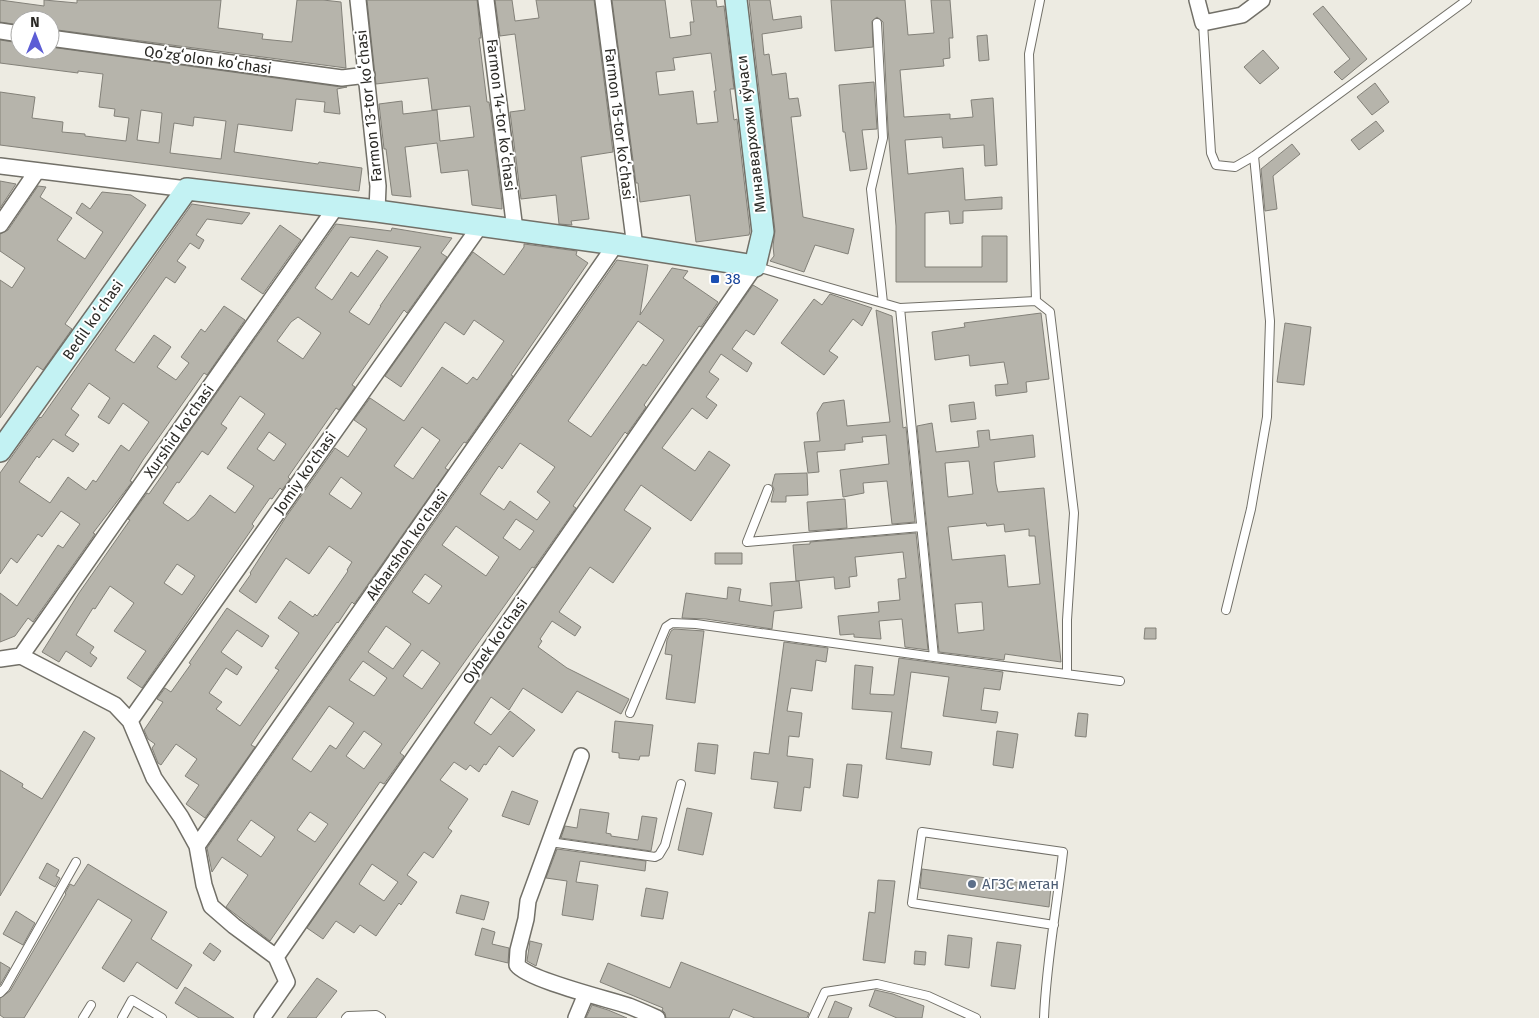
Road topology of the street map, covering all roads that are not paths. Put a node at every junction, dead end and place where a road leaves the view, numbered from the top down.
1 (358, 0) edge
2 (486, 0) edge
3 (603, 0) edge
4 (736, 0) edge
5 (1040, 0) edge
6 (1197, 0) edge
7 (1262, 0) edge
8 (1468, 0) edge
9 (877, 23) dead end
10 (1203, 23) junction
11 (60, 39) edge
12 (367, 75) junction
13 (1254, 156) junction
14 (0, 166) edge
15 (37, 171) junction
16 (186, 189) junction
17 (336, 207) junction
18 (377, 211) junction
19 (0, 225) edge
20 (480, 226) junction
21 (515, 230) junction
22 (626, 246) junction
23 (755, 266) junction
24 (1036, 301) junction
25 (883, 303) junction
26 (900, 308) junction
27 (0, 451) edge
28 (768, 489) dead end
29 (921, 527) junction
30 (1226, 610) dead end
31 (21, 656) junction
32 (934, 658) junction
33 (0, 659) edge
34 (1067, 674) junction
35 (1120, 681) dead end
36 (630, 713) dead end
37 (130, 720) junction
38 (582, 756) dead end
39 (681, 784) dead end
40 (550, 842) junction
41 (197, 846) junction
42 (76, 862) dead end
43 (1054, 925) junction
44 (276, 957) junction
45 (0, 993) edge
46 (586, 994) junction
47 (91, 1005) dead end
48 (83, 1018) edge
49 (122, 1018) edge
50 (162, 1018) edge
51 (262, 1018) edge
52 (346, 1018) edge
53 (381, 1018) edge
54 (576, 1018) edge
55 (657, 1018) edge
56 (813, 1018) edge
57 (976, 1018) edge
58 (1044, 1018) edge

1 - 12 street, Farmon 13-tor koʻchasi
2 - 21 street, Farmon 14-tor koʻchasi
3 - 22 street, Farmon 15-tor koʻchasi
4 - 23 street, Минаввархожи кўчаси
5 - 24 lane
6 - 10 street
7 - 10 street
8 - 13 lane
9 - 25 lane
10 - 13 lane
11 - 12 street, Qoʻzgʻolon koʻchasi
12 - 18 street, Farmon 13-tor koʻchasi
13 - 30 lane
14 - 15 street
15 - 16 street
15 - 19 street
16 - 17 street
16 - 27 street, Bedil koʻchasi
17 - 18 street
17 - 31 street, Xurshid ko'chasi
18 - 20 street
20 - 21 street
20 - 37 street, Jomiy ko'chasi
21 - 22 street
22 - 23 street
22 - 41 street, Akbarshoh ko'chasi
23 - 25 lane
23 - 44 street, Oybek ko'chasi
24 - 26 lane
24 - 34 lane
25 - 26 lane
26 - 29 lane
28 - 29 lane
29 - 32 lane
31 - 33 street
31 - 37 street
32 - 34 lane
32 - 36 lane
34 - 35 lane
37 - 41 street
38 - 40 street
39 - 40 lane
40 - 46 street
41 - 44 street
42 - 45 lane
43 - 43 lane
43 - 58 lane
44 - 51 street
46 - 54 street
46 - 55 street
47 - 48 lane
49 - 50 lane
52 - 53 lane
56 - 57 lane

